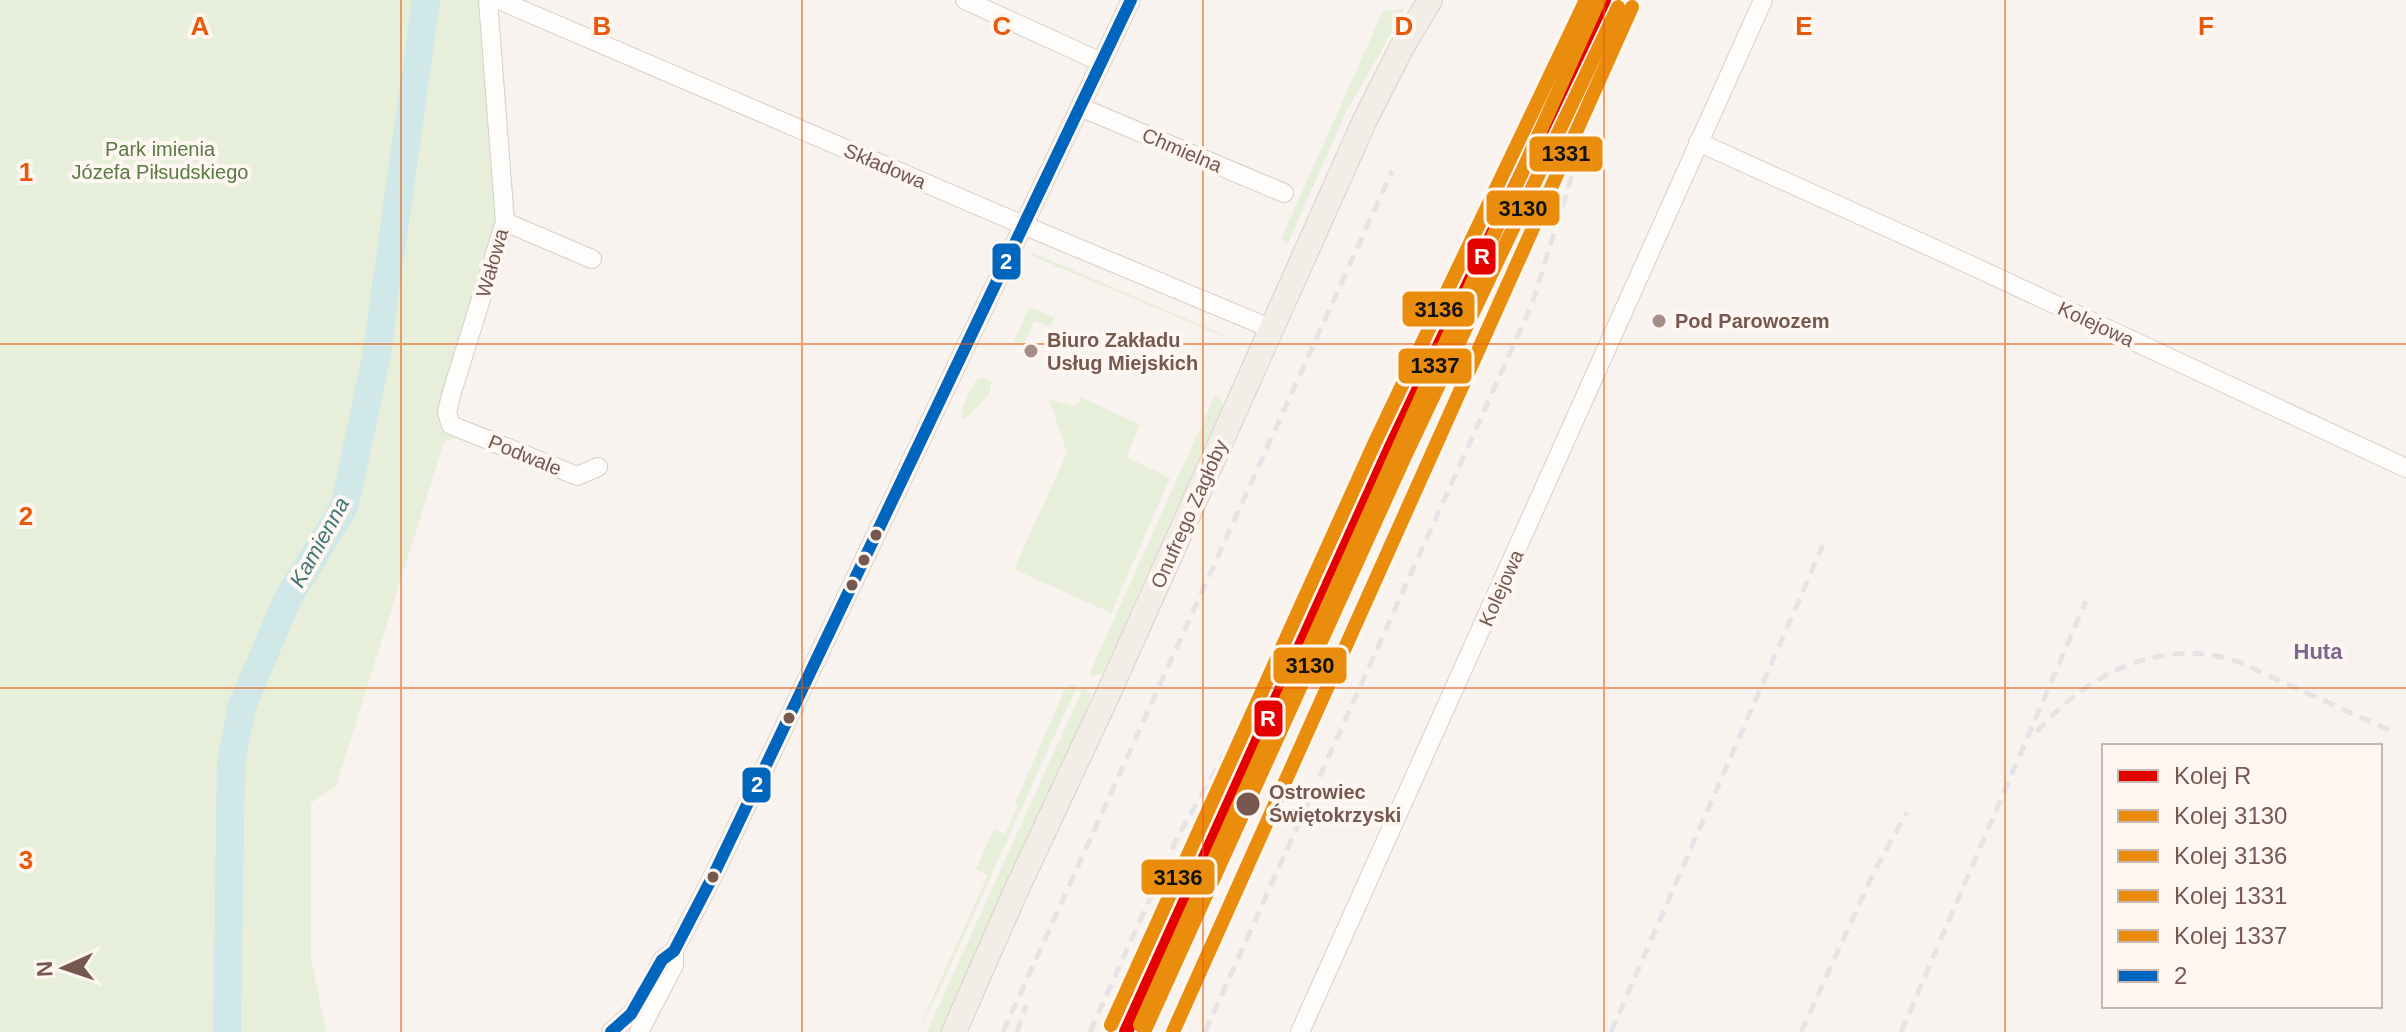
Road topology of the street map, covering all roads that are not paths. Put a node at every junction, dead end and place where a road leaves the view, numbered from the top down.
1 (488, 0) edge
2 (499, 0) edge
3 (965, 0) edge
4 (1131, 0) edge
5 (1430, 0) edge
6 (1763, 0) edge
7 (1101, 62) junction
8 (1080, 107) junction
9 (1698, 142) junction
10 (1284, 193) dead end
11 (505, 222) junction
12 (1023, 225) junction
13 (592, 259) dead end
14 (1272, 329) junction
15 (451, 425) joint
16 (598, 467) dead end
17 (2406, 468) edge
18 (674, 951) junction
19 (611, 1032) edge
20 (639, 1032) edge
21 (954, 1032) edge
22 (1300, 1032) edge

1 - 11 street, Wałowa
2 - 12 street, Składowa
3 - 7 street
4 - 7 street
5 - 14 main road, Onufrego Zagłoby
6 - 9 street, Kolejowa
7 - 8 street
8 - 10 street, Chmielna
8 - 12 street
9 - 17 street, Kolejowa
9 - 22 street, Kolejowa
11 - 13 street
11 - 15 street, Wałowa
12 - 14 street, Składowa
12 - 18 street
14 - 21 main road, Onufrego Zagłoby
15 - 16 street, Podwale
18 - 19 street
18 - 20 street

